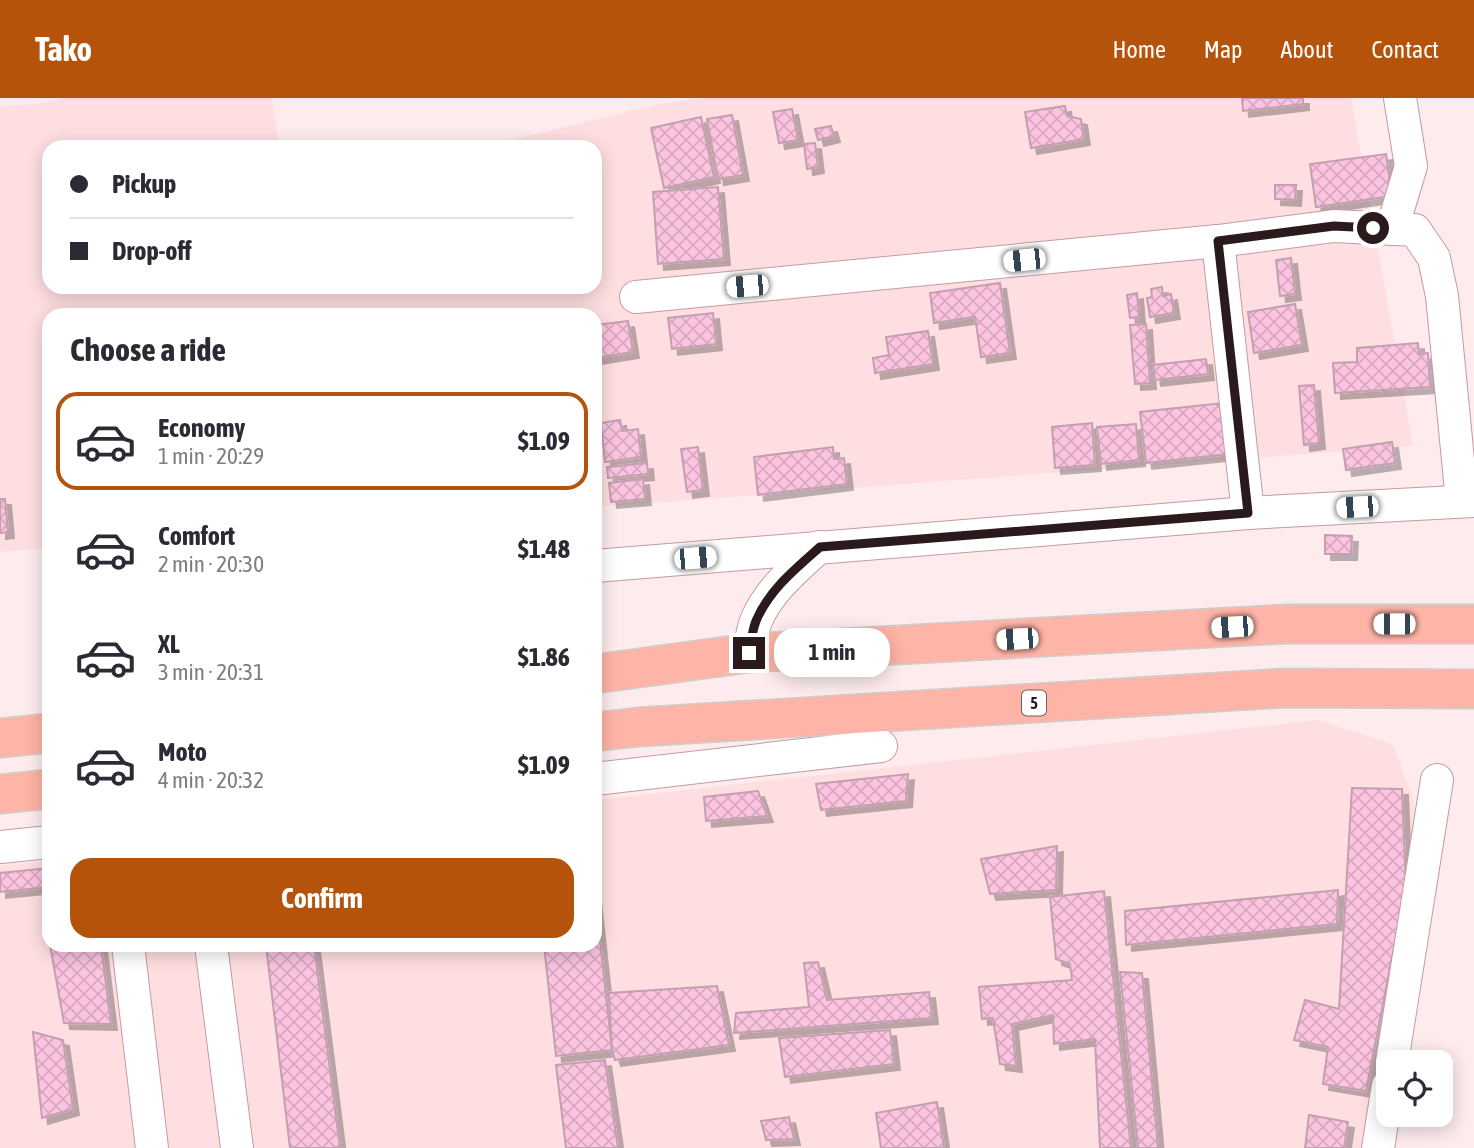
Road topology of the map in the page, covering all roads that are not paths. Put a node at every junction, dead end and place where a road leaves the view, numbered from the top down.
1 (1400, 98) edge
2 (1392, 229) junction
3 (1218, 241) junction
4 (636, 297) dead end
5 (1468, 501) edge
6 (1248, 513) junction
7 (820, 547) junction
8 (602, 565) edge
9 (1474, 624) edge
10 (749, 653) junction
11 (602, 673) edge
12 (1474, 689) edge
13 (602, 731) edge
14 (42, 734) edge
15 (0, 738) edge
16 (881, 746) dead end
17 (602, 778) edge
18 (1437, 780) dead end
19 (42, 790) edge
20 (0, 794) edge
21 (42, 843) edge
22 (0, 847) edge
23 (129, 952) edge
24 (212, 952) edge
25 (1394, 1050) edge
26 (1381, 1127) edge
27 (152, 1148) edge
28 (237, 1148) edge
29 (1378, 1148) edge

1 - 2 street
2 - 3 street
2 - 5 street
3 - 4 street
3 - 6 street
5 - 6 street
6 - 7 street
7 - 8 street
7 - 10 street
9 - 10 highway
10 - 11 highway
12 - 13 highway, 5
14 - 15 highway
16 - 17 street
18 - 25 street
19 - 20 highway
21 - 22 street
23 - 27 street
24 - 28 street
26 - 29 street

